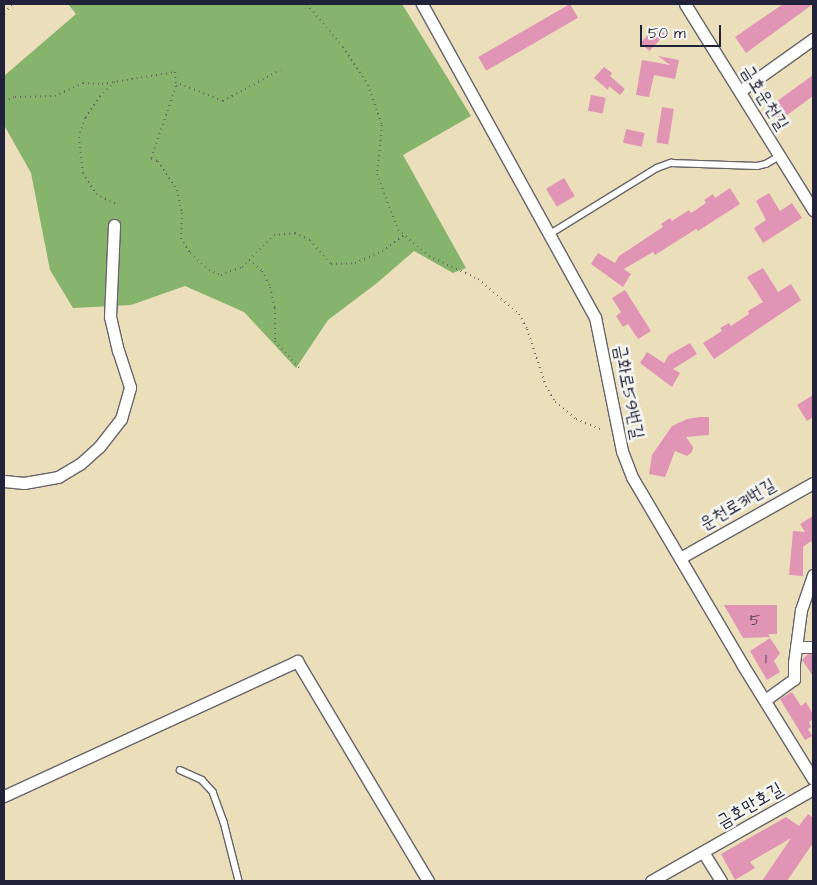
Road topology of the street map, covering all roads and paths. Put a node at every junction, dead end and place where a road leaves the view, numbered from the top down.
1 (13, 4) edge
2 (306, 4) edge
3 (422, 4) edge
4 (686, 4) edge
5 (4, 13) edge
6 (813, 39) edge
7 (280, 70) dead end
8 (115, 82) junction
9 (176, 86) junction
10 (740, 91) junction
11 (4, 101) edge
12 (780, 156) junction
13 (116, 204) dead end
14 (813, 210) edge
15 (114, 225) dead end
16 (550, 234) junction
17 (404, 235) junction
18 (249, 260) junction
19 (301, 370) dead end
20 (600, 429) dead end
21 (4, 481) edge
22 (813, 483) edge
23 (680, 558) junction
24 (813, 575) edge
25 (796, 646) junction
26 (813, 647) edge
27 (765, 700) junction
28 (180, 770) dead end
29 (813, 779) edge
30 (813, 789) edge
31 (4, 796) edge
32 (704, 852) junction
33 (239, 881) edge
34 (428, 881) edge
35 (651, 881) edge
36 (721, 881) edge

1 - 5 path
2 - 17 path
3 - 16 street, 금화로59번길
4 - 10 street, 금호운천길
6 - 10 street
7 - 9 path
8 - 9 path
8 - 11 path
8 - 13 path
9 - 18 path
10 - 12 street, 금호운천길
12 - 14 street, 금호운천길
12 - 16 lane
15 - 21 street
16 - 23 street, 금화로59번길
17 - 18 path
17 - 20 path
18 - 19 path
22 - 23 street, 운천로31번길
23 - 27 street, 금화로59번길
24 - 25 street
25 - 26 street
25 - 27 street
27 - 29 street, 금화로59번길
28 - 33 lane
30 - 32 street, 금호만호길
31 - 34 street
32 - 35 street, 금호만호길
32 - 36 street

